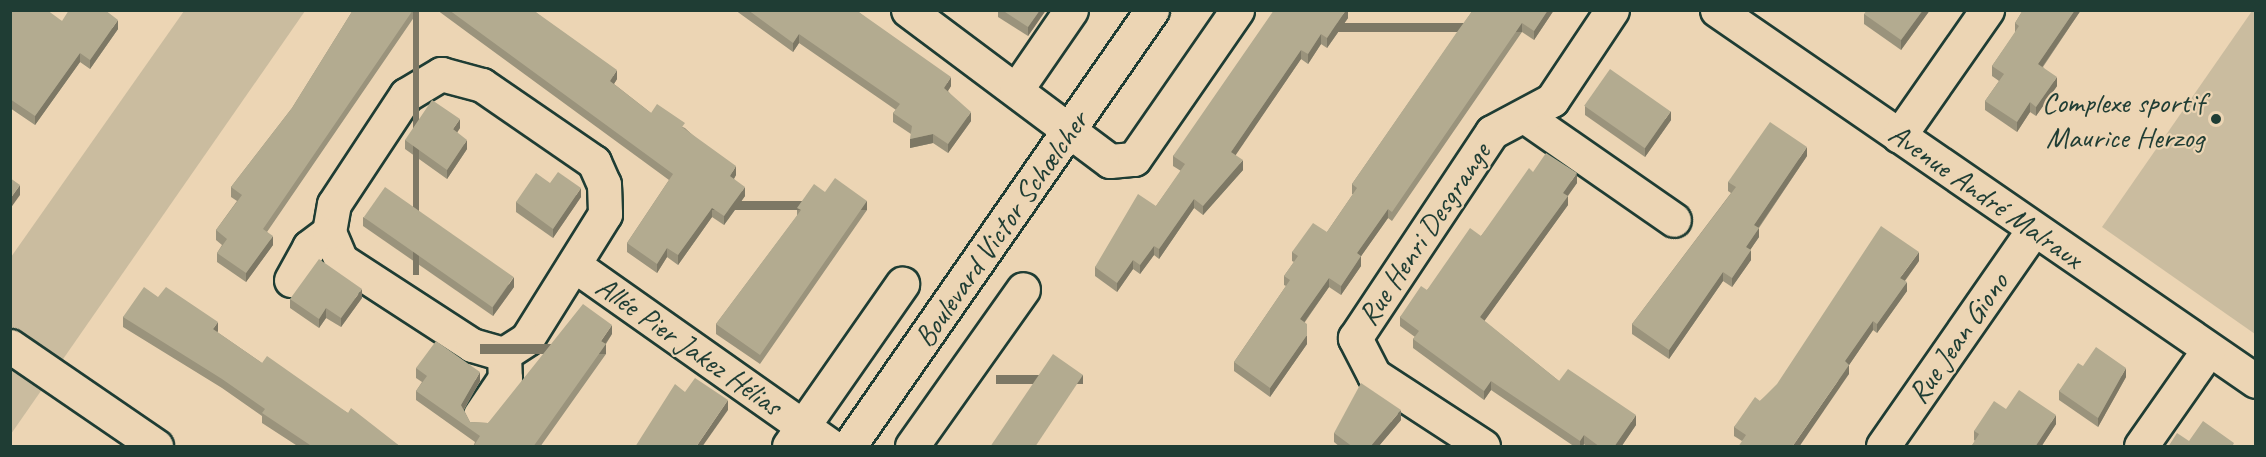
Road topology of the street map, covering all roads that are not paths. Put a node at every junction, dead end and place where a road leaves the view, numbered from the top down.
1 (908, 10) edge
2 (1071, 10) edge
3 (1152, 10) edge
4 (1237, 10) edge
5 (1612, 10) edge
6 (1717, 10) edge
7 (1987, 10) edge
8 (1016, 90) junction
9 (1526, 117) junction
10 (1070, 132) junction
11 (1899, 135) junction
12 (1674, 220) dead end
13 (2034, 229) junction
14 (329, 232) junction
15 (577, 267) junction
16 (291, 280) dead end
17 (902, 284) dead end
18 (1023, 289) dead end
19 (10, 346) edge
20 (2209, 349) junction
21 (504, 354) junction
22 (2256, 381) edge
23 (480, 415) dead end
24 (796, 436) edge
25 (156, 447) edge
26 (831, 447) edge
27 (849, 447) edge
28 (912, 447) edge
29 (1483, 447) edge
30 (1883, 447) edge
31 (2141, 447) edge

1 - 8 street
2 - 8 street
3 - 10 street, Boulevard Victor Schœlcher
4 - 10 street
5 - 9 street, Rue Henri Desgrange
6 - 11 street, Avenue André Malraux
7 - 11 street
8 - 10 street
9 - 12 street
9 - 29 street, Rue Henri Desgrange
10 - 27 street, Boulevard Victor Schœlcher
11 - 13 street, Avenue André Malraux
13 - 20 street, Avenue André Malraux
13 - 30 street, Rue Jean Giono
14 - 15 street, Allée Pier Jakez Hélias
14 - 16 street
14 - 21 street
15 - 21 street, Allée Pier Jakez Hélias
15 - 24 street, Allée Pier Jakez Hélias
17 - 24 street
18 - 28 street
19 - 25 street
20 - 22 street, Avenue André Malraux
20 - 31 street
21 - 23 street
24 - 26 street, Allée Pier Jakez Hélias

